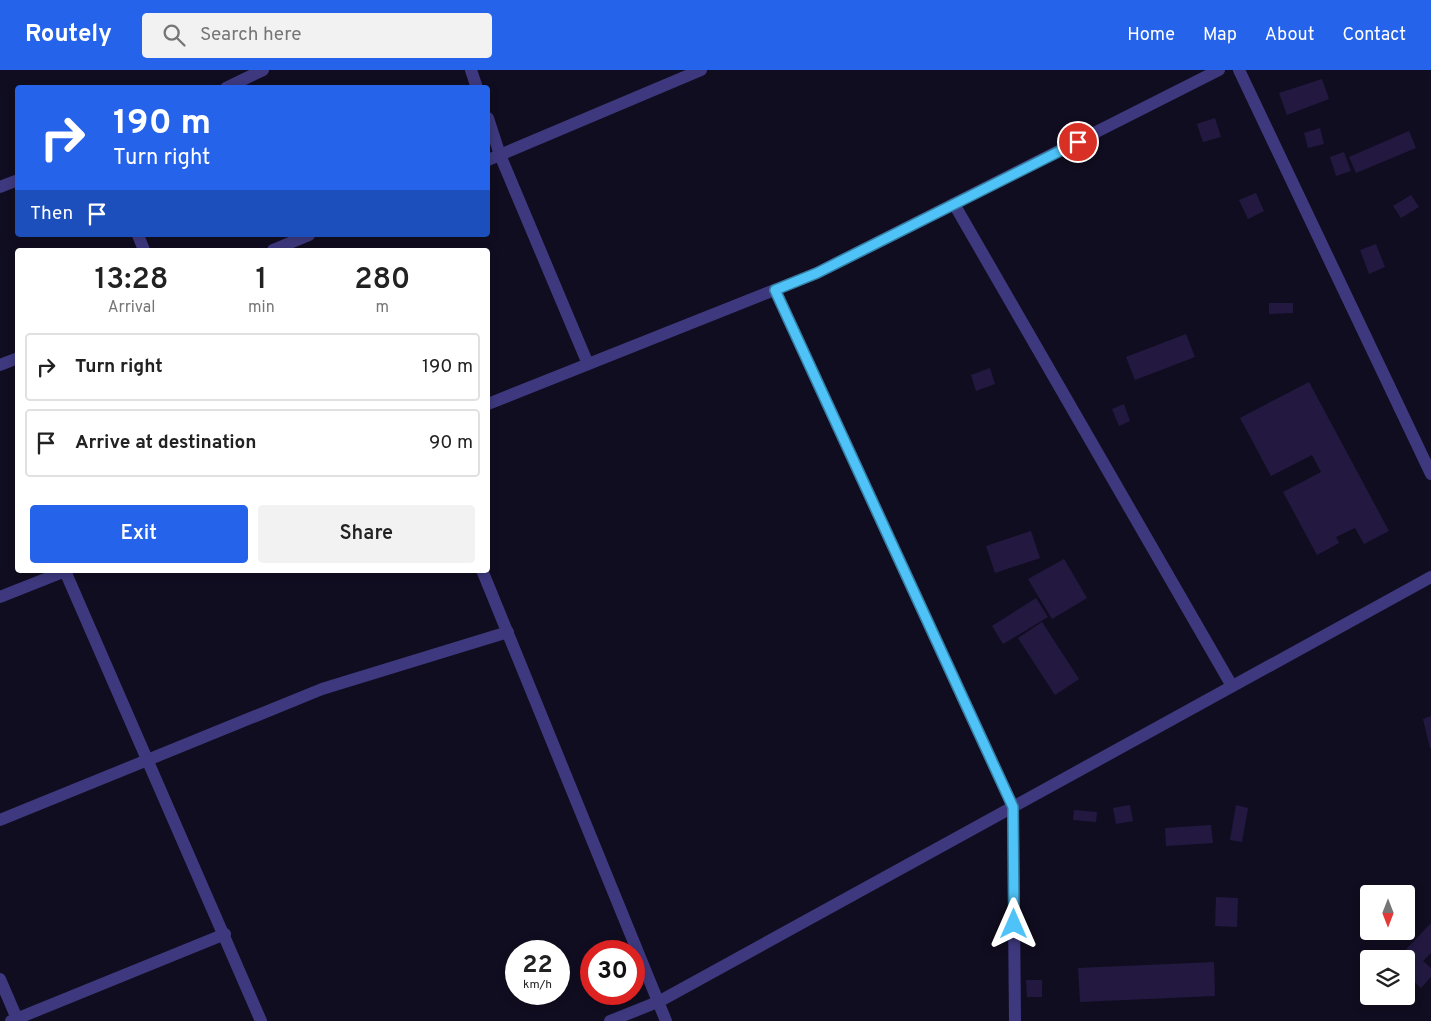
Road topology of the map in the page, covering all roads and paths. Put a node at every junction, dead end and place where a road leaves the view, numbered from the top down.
1 (263, 70) edge
2 (471, 70) edge
3 (701, 70) edge
4 (1219, 70) edge
5 (1240, 70) edge
6 (232, 85) edge
7 (476, 85) edge
8 (490, 124) edge
9 (500, 155) junction
10 (490, 159) edge
11 (15, 181) edge
12 (0, 187) edge
13 (954, 204) junction
14 (304, 237) edge
15 (278, 248) edge
16 (775, 290) junction
17 (15, 359) edge
18 (588, 364) junction
19 (0, 365) edge
20 (490, 403) edge
21 (1431, 474) edge
22 (61, 573) edge
23 (67, 573) edge
24 (483, 573) edge
25 (1431, 577) edge
26 (0, 597) edge
27 (508, 632) junction
28 (1232, 686) junction
29 (148, 760) junction
30 (1013, 807) junction
31 (0, 820) edge
32 (225, 934) junction
33 (0, 979) edge
34 (660, 1002) junction
35 (15, 1020) edge
36 (261, 1021) edge
37 (610, 1021) edge
38 (666, 1021) edge
39 (1015, 1021) edge

1 - 6 street
2 - 7 street
3 - 9 street
4 - 13 street
5 - 21 street
8 - 9 street
9 - 10 street
9 - 18 street
11 - 12 street
13 - 16 street
13 - 28 street
14 - 15 street
16 - 18 street
16 - 30 street
17 - 19 street
18 - 20 street
22 - 26 street
23 - 29 street
24 - 27 street
25 - 28 street
27 - 29 street
27 - 34 street
28 - 30 street
29 - 31 street
29 - 32 street
30 - 34 street
30 - 39 street
32 - 35 street
32 - 36 street
33 - 35 street
34 - 37 street
34 - 38 street

